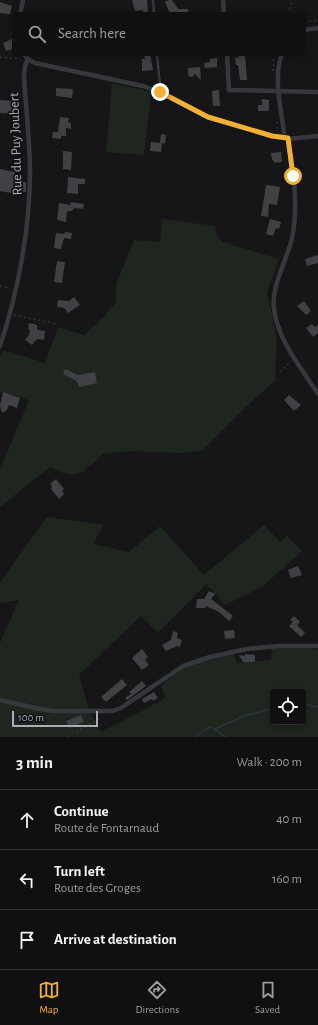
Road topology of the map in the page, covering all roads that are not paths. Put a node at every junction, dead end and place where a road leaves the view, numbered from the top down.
1 (23, 0) edge
2 (153, 0) edge
3 (223, 0) edge
4 (20, 12) edge
5 (154, 12) edge
6 (224, 12) edge
7 (318, 28) edge
8 (306, 30) edge
9 (25, 56) edge
10 (157, 56) edge
11 (227, 56) edge
12 (281, 56) edge
13 (28, 60) junction
14 (158, 91) junction
15 (279, 91) junction
16 (318, 92) edge
17 (284, 132) dead end
18 (318, 136) edge
19 (288, 138) junction
20 (0, 346) edge
21 (318, 394) edge
22 (318, 646) edge
23 (0, 700) edge

1 - 4 street
2 - 5 lane
3 - 6 street
7 - 8 street
9 - 13 street
10 - 14 lane
11 - 15 street
12 - 15 street
13 - 14 street
13 - 20 street, Rue du Puy Joubert
14 - 19 street
15 - 16 street
15 - 17 street
18 - 19 street
19 - 21 street
22 - 23 street

